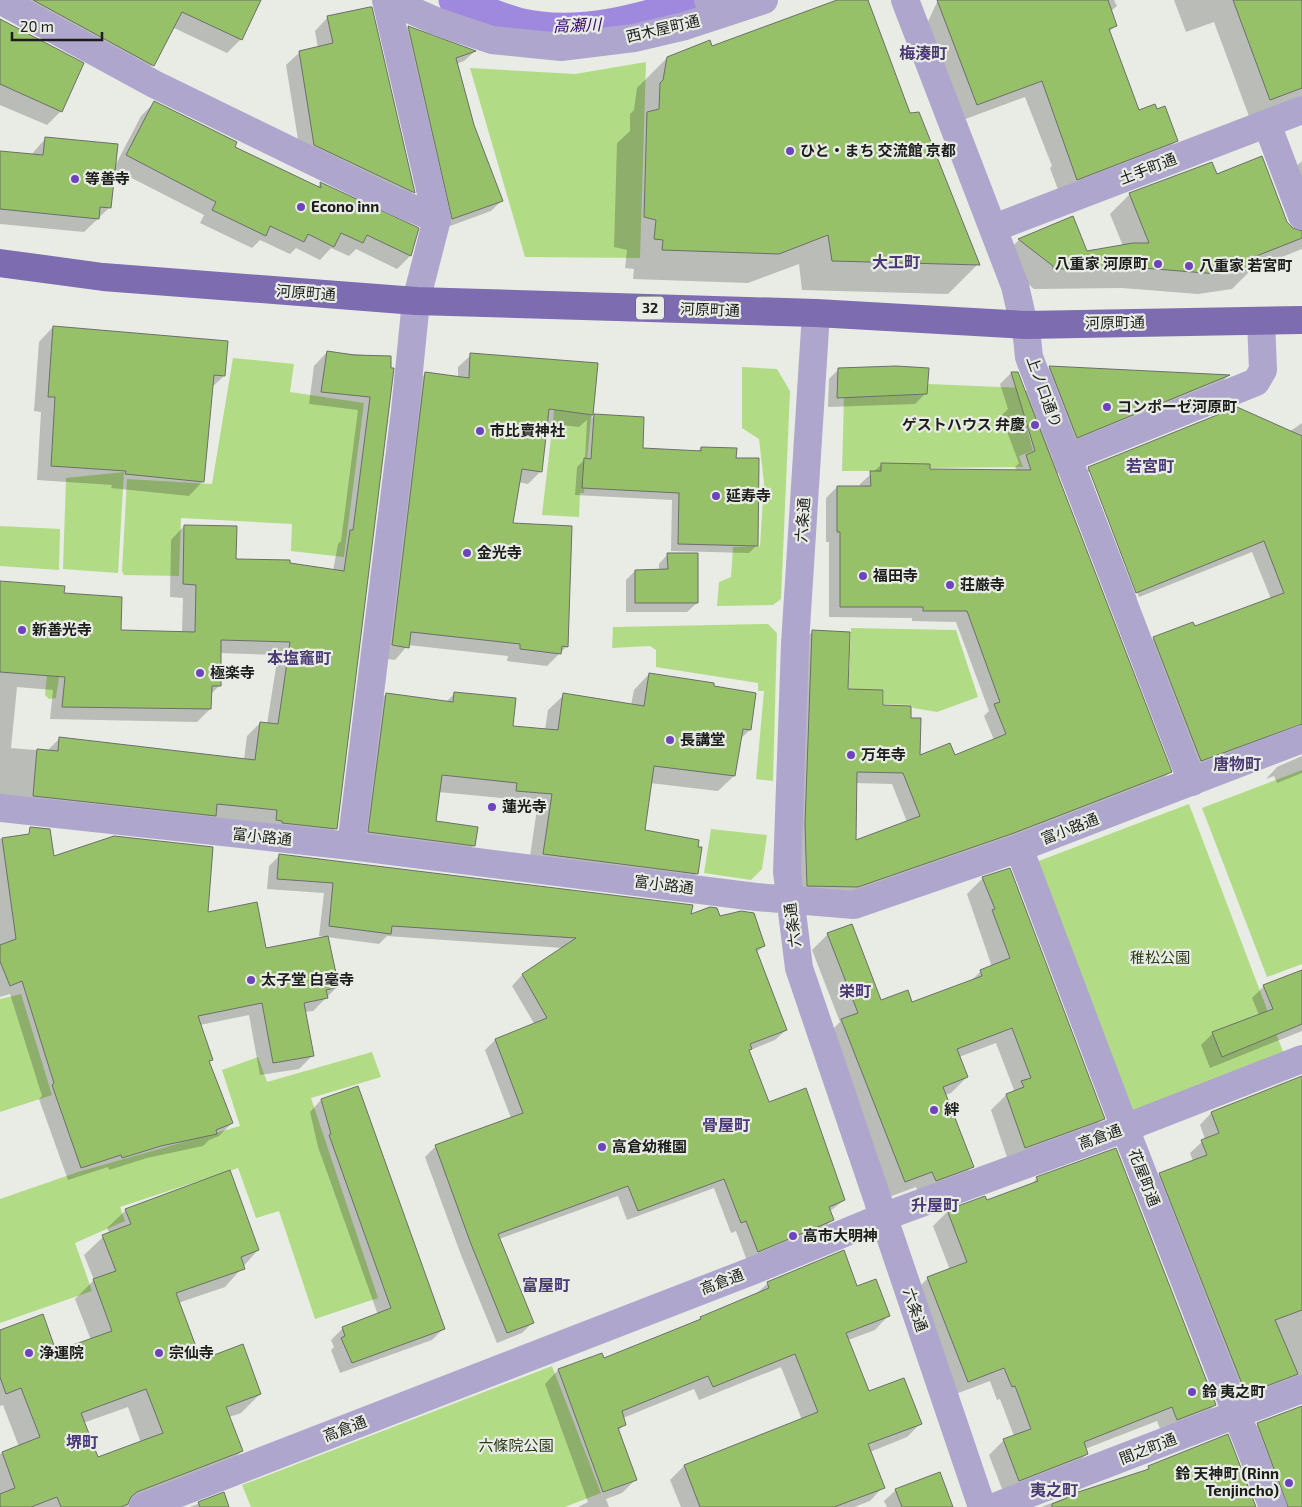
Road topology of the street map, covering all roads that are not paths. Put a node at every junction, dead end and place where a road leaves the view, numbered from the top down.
1 (0, 0) edge
2 (387, 0) edge
3 (707, 0) edge
4 (732, 0) edge
5 (764, 0) edge
6 (905, 0) edge
7 (1302, 110) edge
8 (1267, 124) junction
9 (1302, 216) edge
10 (437, 219) junction
11 (994, 228) junction
12 (0, 263) edge
13 (416, 302) junction
14 (816, 313) junction
15 (1302, 320) edge
16 (1261, 321) junction
17 (1024, 325) junction
18 (1068, 458) junction
19 (1302, 739) edge
20 (1192, 782) junction
21 (0, 808) edge
22 (351, 846) junction
23 (1019, 848) junction
24 (790, 900) junction
25 (1302, 1059) edge
26 (1125, 1128) junction
27 (883, 1217) junction
28 (1302, 1389) edge
29 (1238, 1415) junction
30 (143, 1507) edge
31 (982, 1507) edge
32 (994, 1507) edge
33 (1273, 1507) edge

1 - 10 street
2 - 5 street, 西木屋町通
2 - 10 street
3 - 4 street
6 - 11 street, 上ノ口通り
7 - 8 street, 土手町通
8 - 9 street
8 - 11 street, 土手町通
10 - 13 street
11 - 17 street, 上ノ口通り
12 - 13 main road, 河原町通 / 32
13 - 14 main road, 河原町通 / 32
13 - 22 street
14 - 17 main road, 河原町通 / 32
14 - 24 street, 六条通
15 - 16 main road, 河原町通 / 32
16 - 17 main road, 河原町通 / 32
16 - 18 street
17 - 18 street, 上ノ口通り
18 - 20 street, 上ノ口通り
19 - 20 street, 富小路通
20 - 23 street, 富小路通
21 - 22 street, 富小路通
22 - 24 street, 富小路通
23 - 24 street, 富小路通
23 - 26 street, 花屋町通
24 - 27 street, 六条通
25 - 26 street, 高倉通
26 - 27 street, 高倉通
26 - 29 street, 花屋町通
27 - 30 street, 高倉通
27 - 31 street, 六条通
28 - 29 street, 間之町通
29 - 32 street, 間之町通
29 - 33 street, 花屋町通

